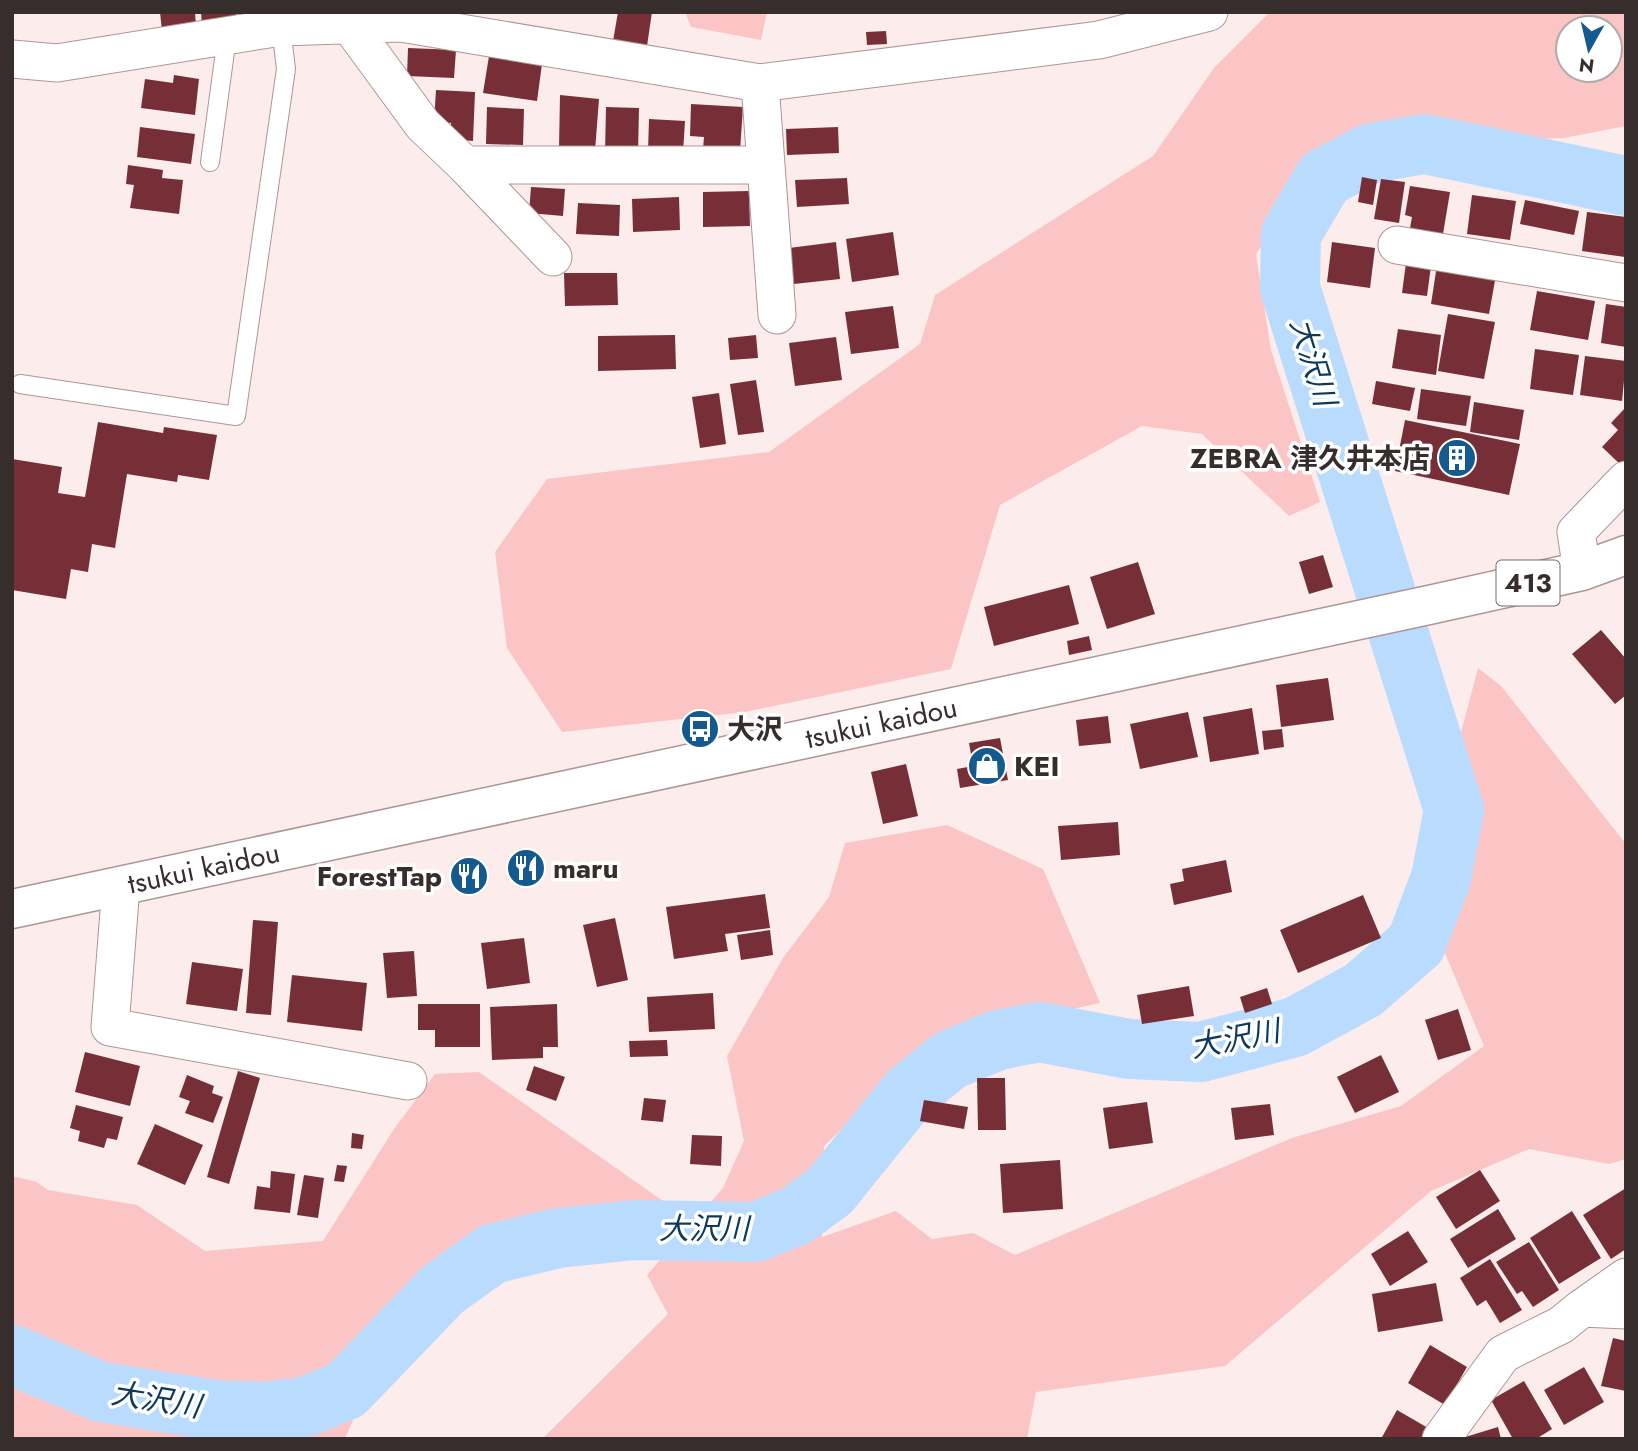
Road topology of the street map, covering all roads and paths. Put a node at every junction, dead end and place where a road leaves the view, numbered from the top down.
1 (1209, 12) edge
2 (276, 20) edge
3 (349, 24) junction
4 (227, 37) junction
5 (12, 59) edge
6 (760, 83) junction
7 (210, 162) dead end
8 (766, 164) junction
9 (465, 165) junction
10 (1397, 245) dead end
11 (553, 257) dead end
12 (1626, 283) edge
13 (778, 315) dead end
14 (20, 384) dead end
15 (1626, 480) edge
16 (1626, 555) edge
17 (1582, 571) junction
18 (121, 886) junction
19 (12, 909) edge
20 (408, 1081) dead end
21 (1626, 1277) edge
22 (1582, 1308) junction
23 (1626, 1310) edge
24 (1441, 1439) edge

1 - 6 street
2 - 3 street
2 - 4 street
2 - 14 lane
3 - 6 street
3 - 9 street
4 - 5 street
4 - 7 lane
6 - 8 street
8 - 9 street
8 - 13 street
9 - 11 street
10 - 12 street
15 - 17 street
16 - 17 highway, tsukui kaidou / 413
17 - 18 highway, tsukui kaidou / 413
18 - 19 highway, tsukui kaidou / 413
18 - 20 street
21 - 22 street
22 - 23 street
22 - 24 street

